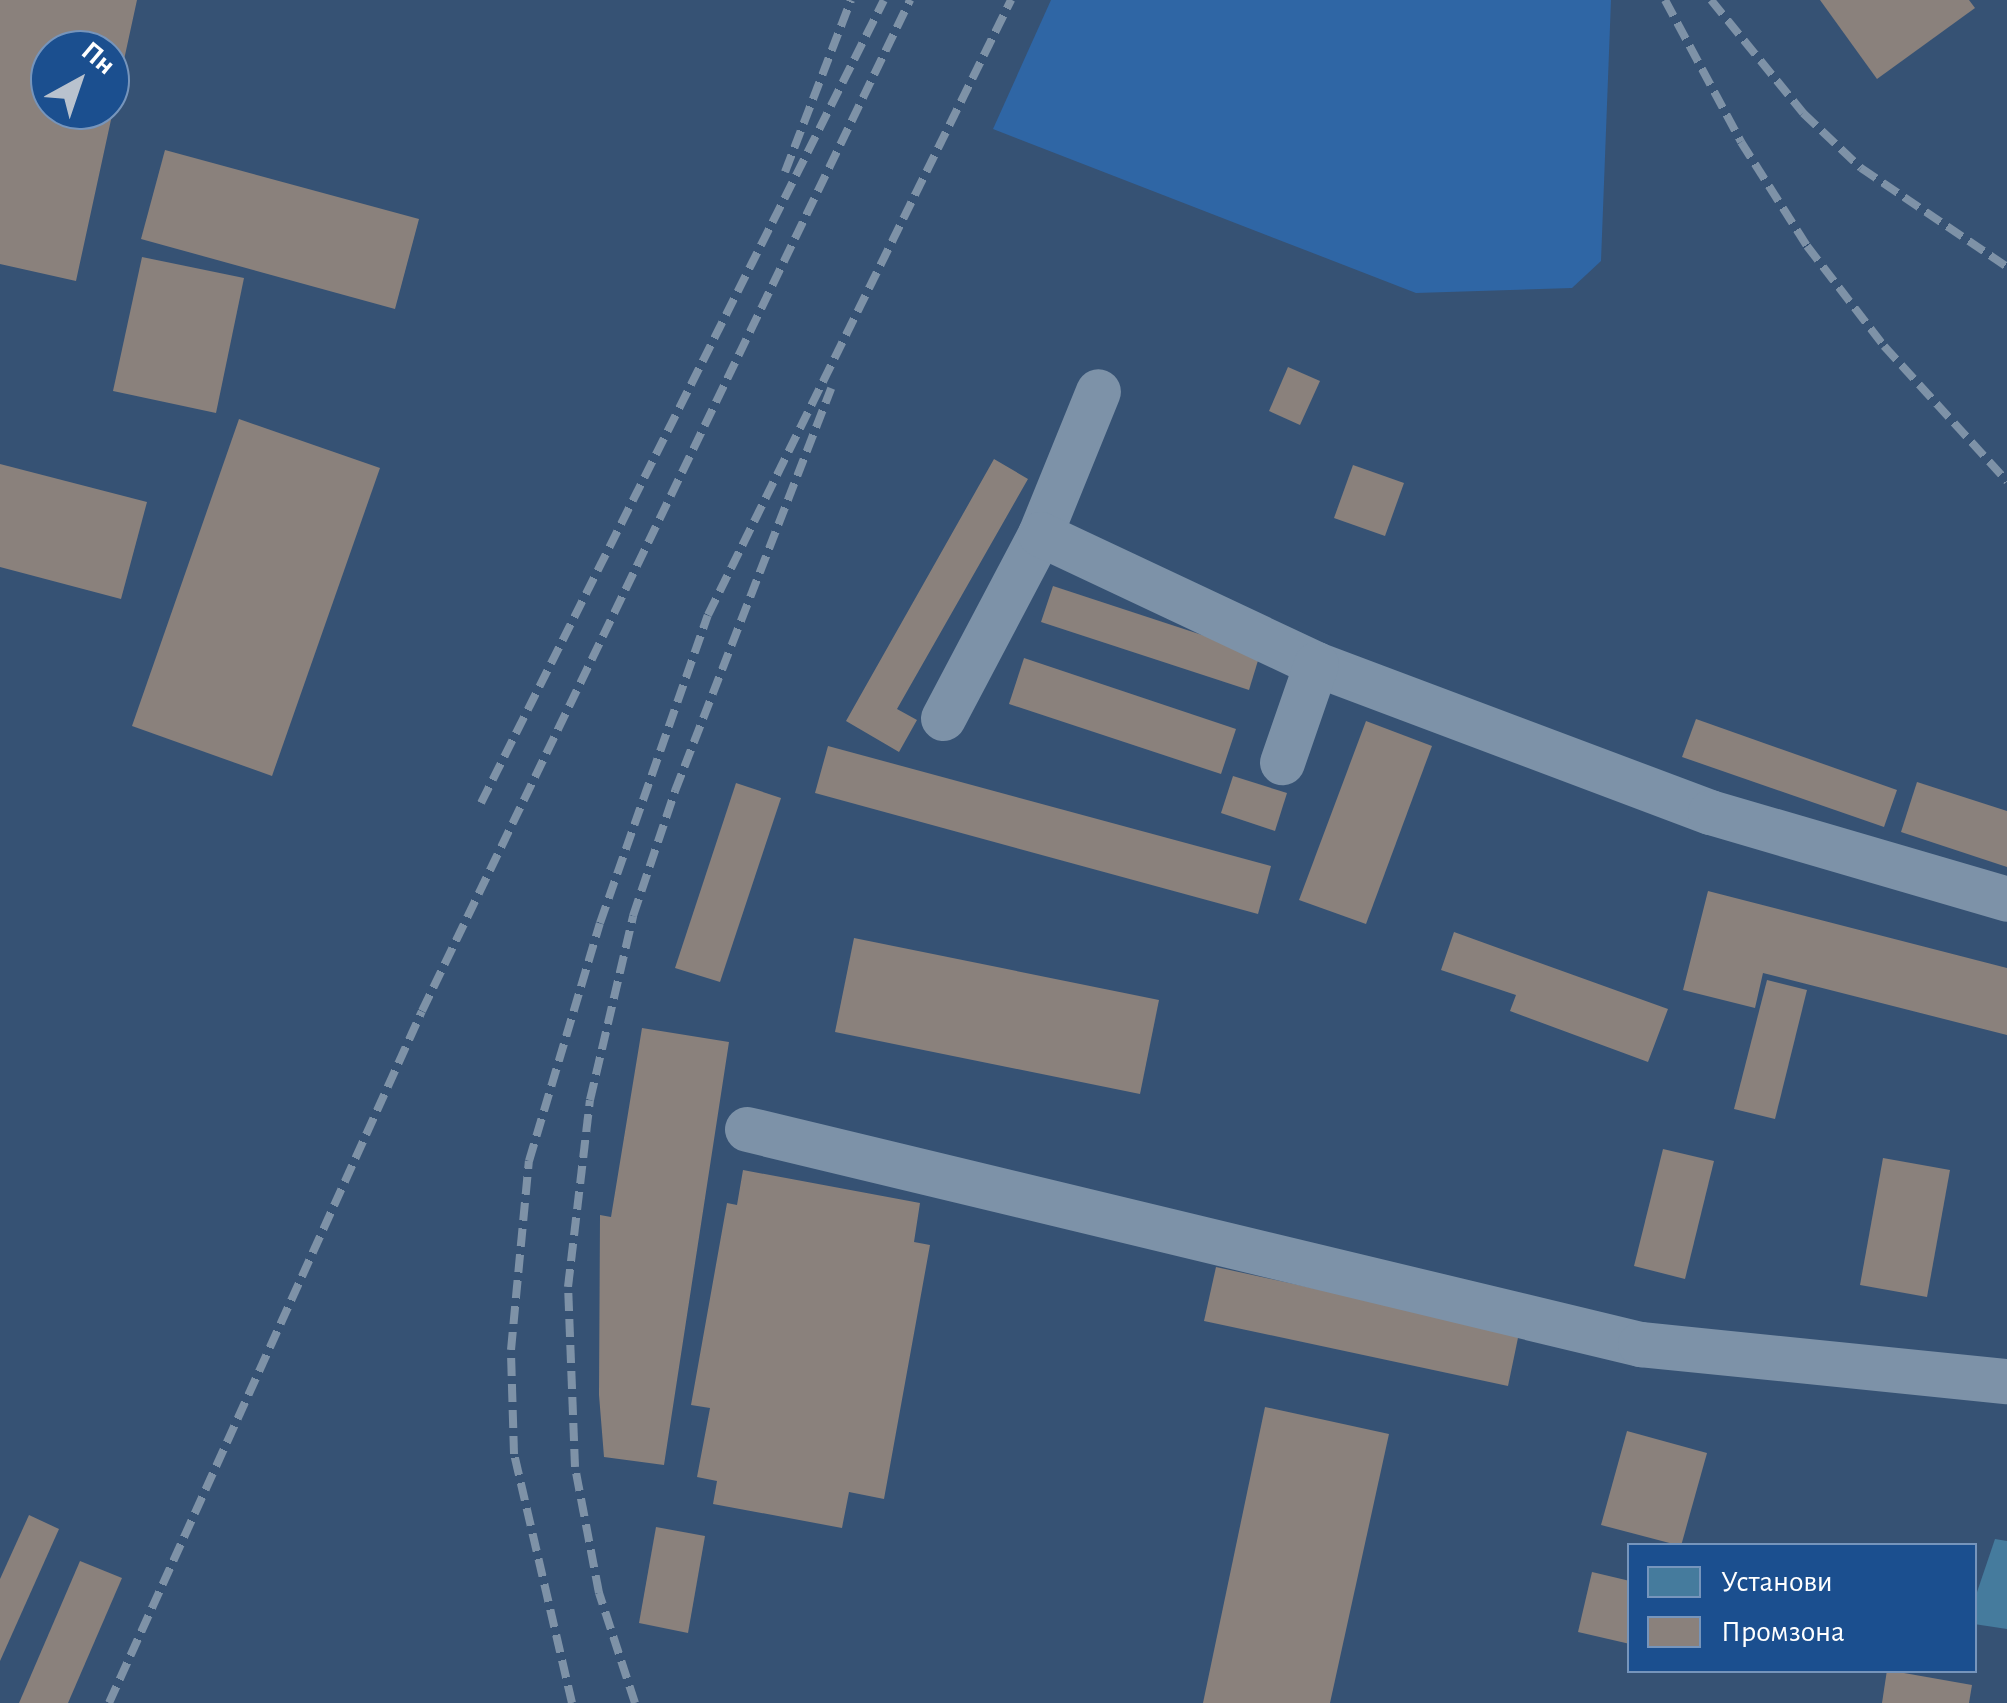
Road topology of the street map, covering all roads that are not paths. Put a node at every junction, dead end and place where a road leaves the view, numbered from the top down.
1 (1098, 391) dead end
2 (1040, 534) junction
3 (1316, 664) junction
4 (943, 718) dead end
5 (1282, 762) dead end
6 (2007, 899) edge
7 (747, 1129) dead end
8 (2007, 1381) edge

1 - 2 lane
2 - 3 lane
2 - 4 lane
3 - 5 lane
3 - 6 lane
7 - 8 lane

